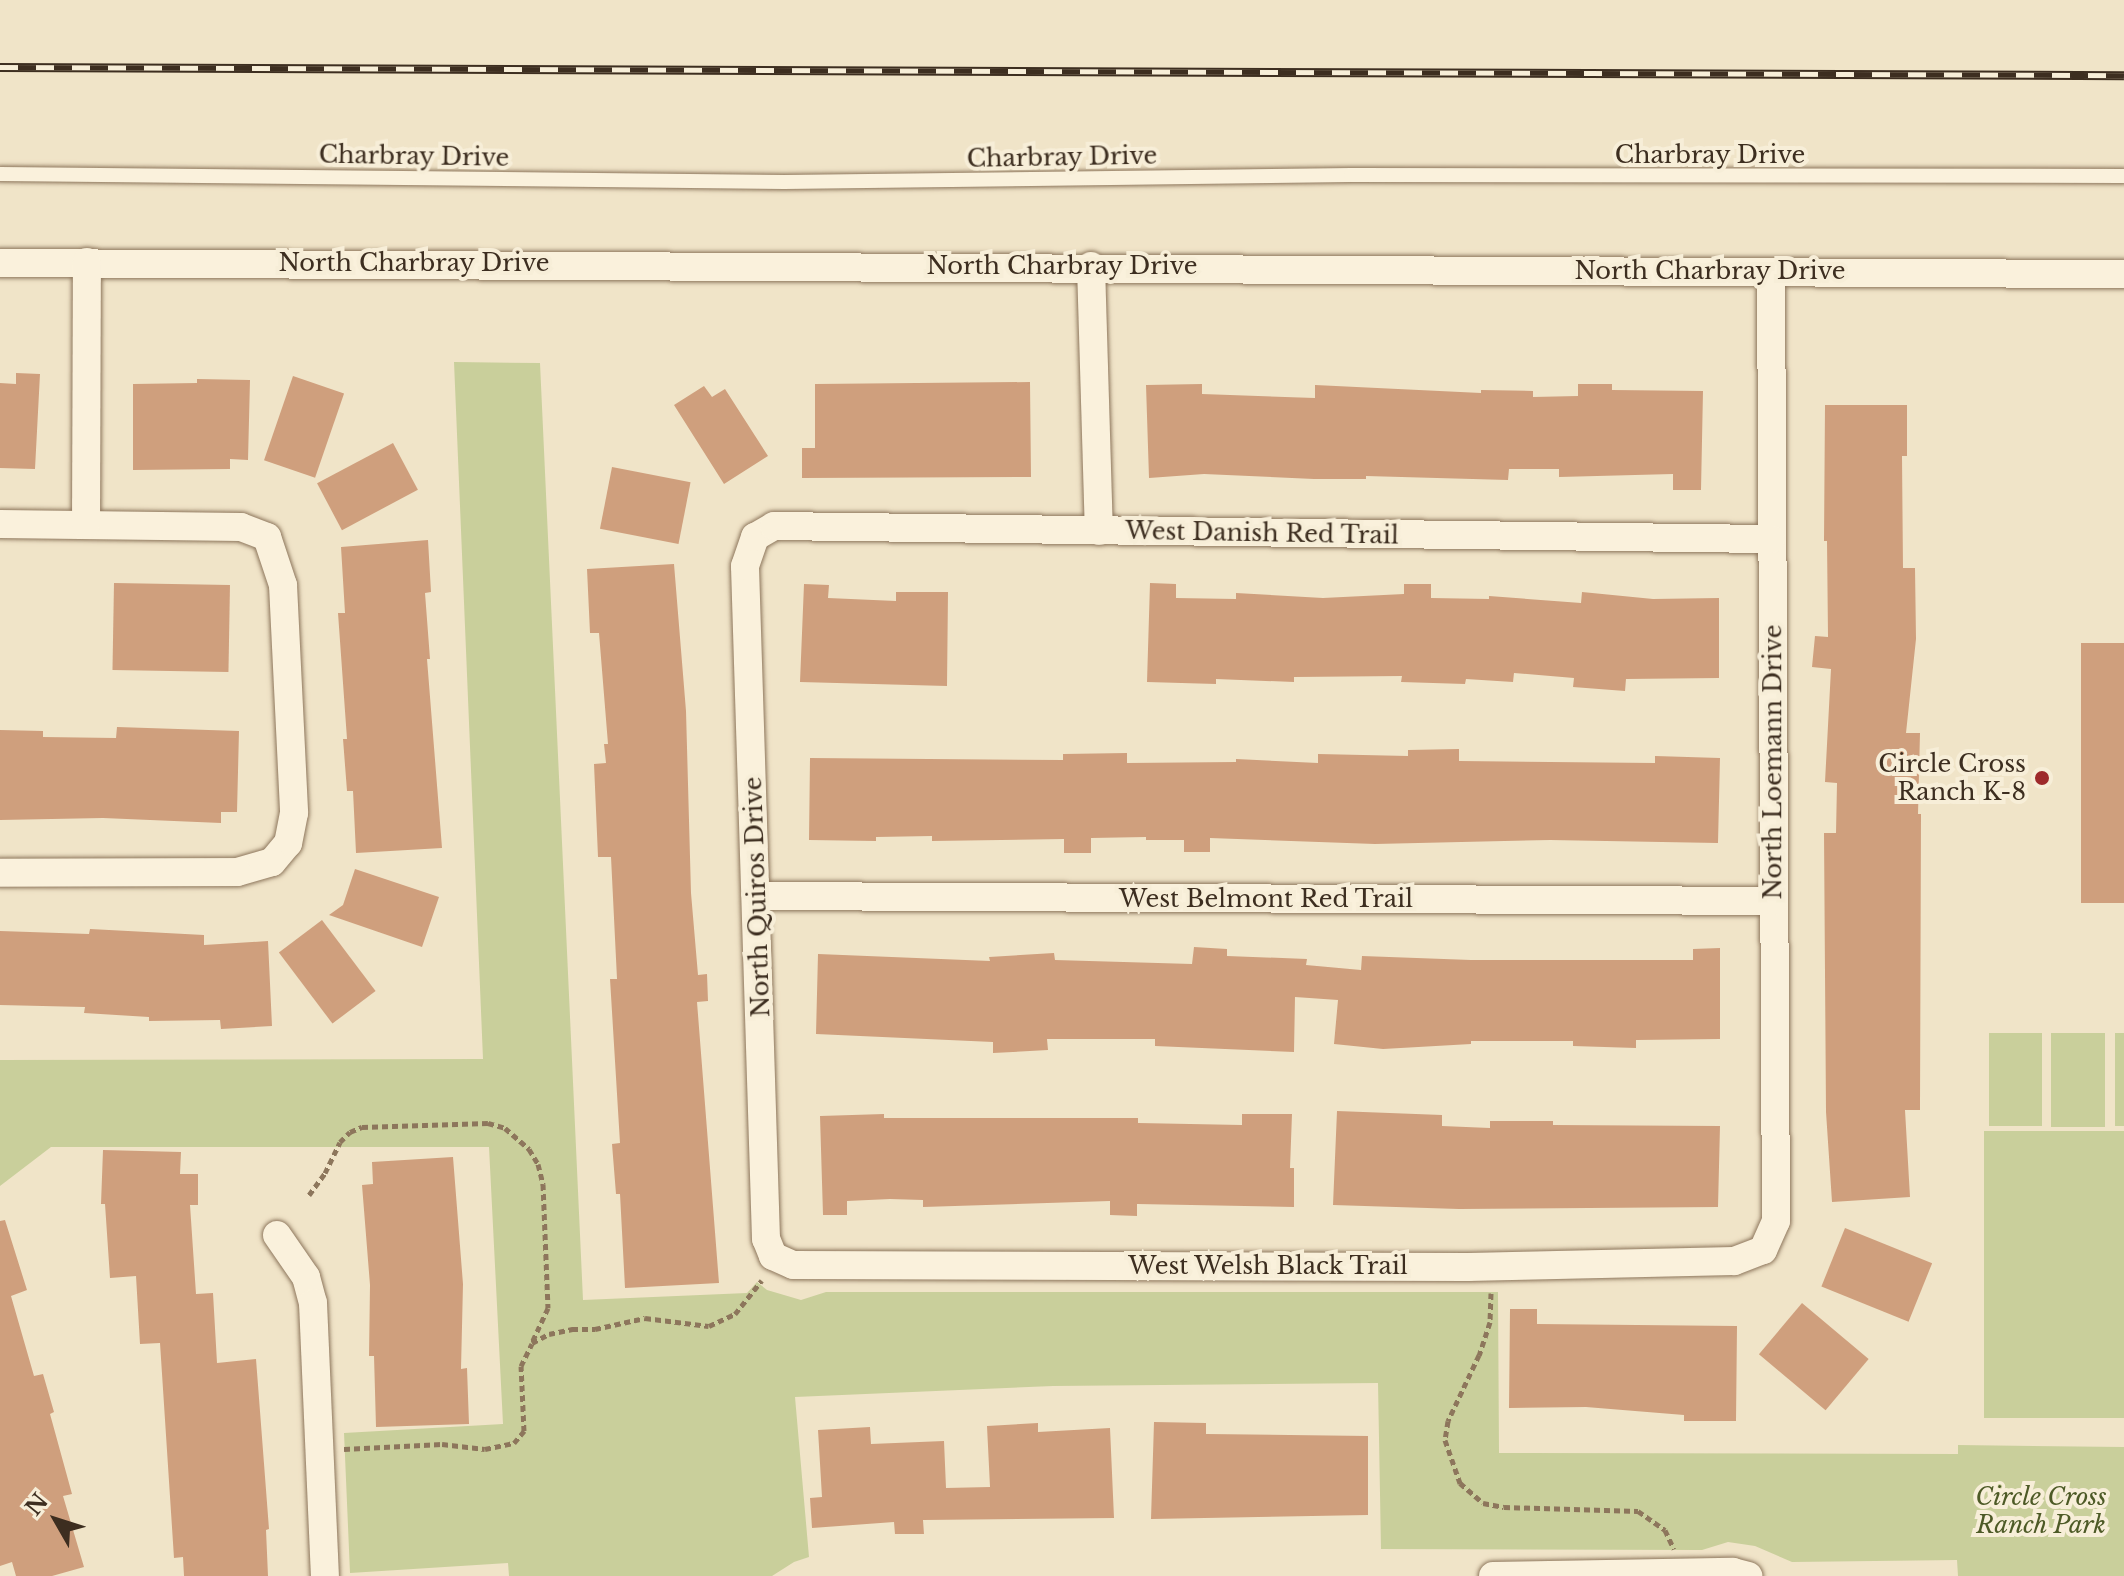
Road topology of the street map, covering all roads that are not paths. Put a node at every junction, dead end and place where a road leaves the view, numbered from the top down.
1 (0, 174) edge
2 (2124, 176) edge
3 (87, 262) junction
4 (0, 263) edge
5 (1091, 266) junction
6 (1771, 272) junction
7 (2124, 274) edge
8 (0, 524) edge
9 (86, 525) junction
10 (1099, 531) junction
11 (755, 537) joint
12 (1771, 539) junction
13 (0, 873) edge
14 (758, 896) junction
15 (1774, 901) junction
16 (277, 1235) dead end
17 (1763, 1250) joint
18 (768, 1268) joint
19 (325, 1576) edge
20 (1493, 1576) edge
21 (1748, 1576) edge

1 - 2 lane, Charbray Drive
3 - 4 street, North Charbray Drive
3 - 5 street, North Charbray Drive
3 - 9 street
5 - 6 street, North Charbray Drive
5 - 10 street
6 - 7 street, North Charbray Drive
6 - 12 street, North Loemann Drive
8 - 9 street
9 - 13 street
10 - 11 street, West Danish Red Trail
10 - 12 street, West Danish Red Trail
11 - 14 street, North Quiros Drive
12 - 15 street, North Loemann Drive
14 - 15 street, West Belmont Red Trail
14 - 18 street, North Quiros Drive
15 - 17 street, North Loemann Drive
16 - 19 street
17 - 18 street, West Welsh Black Trail
20 - 21 street

